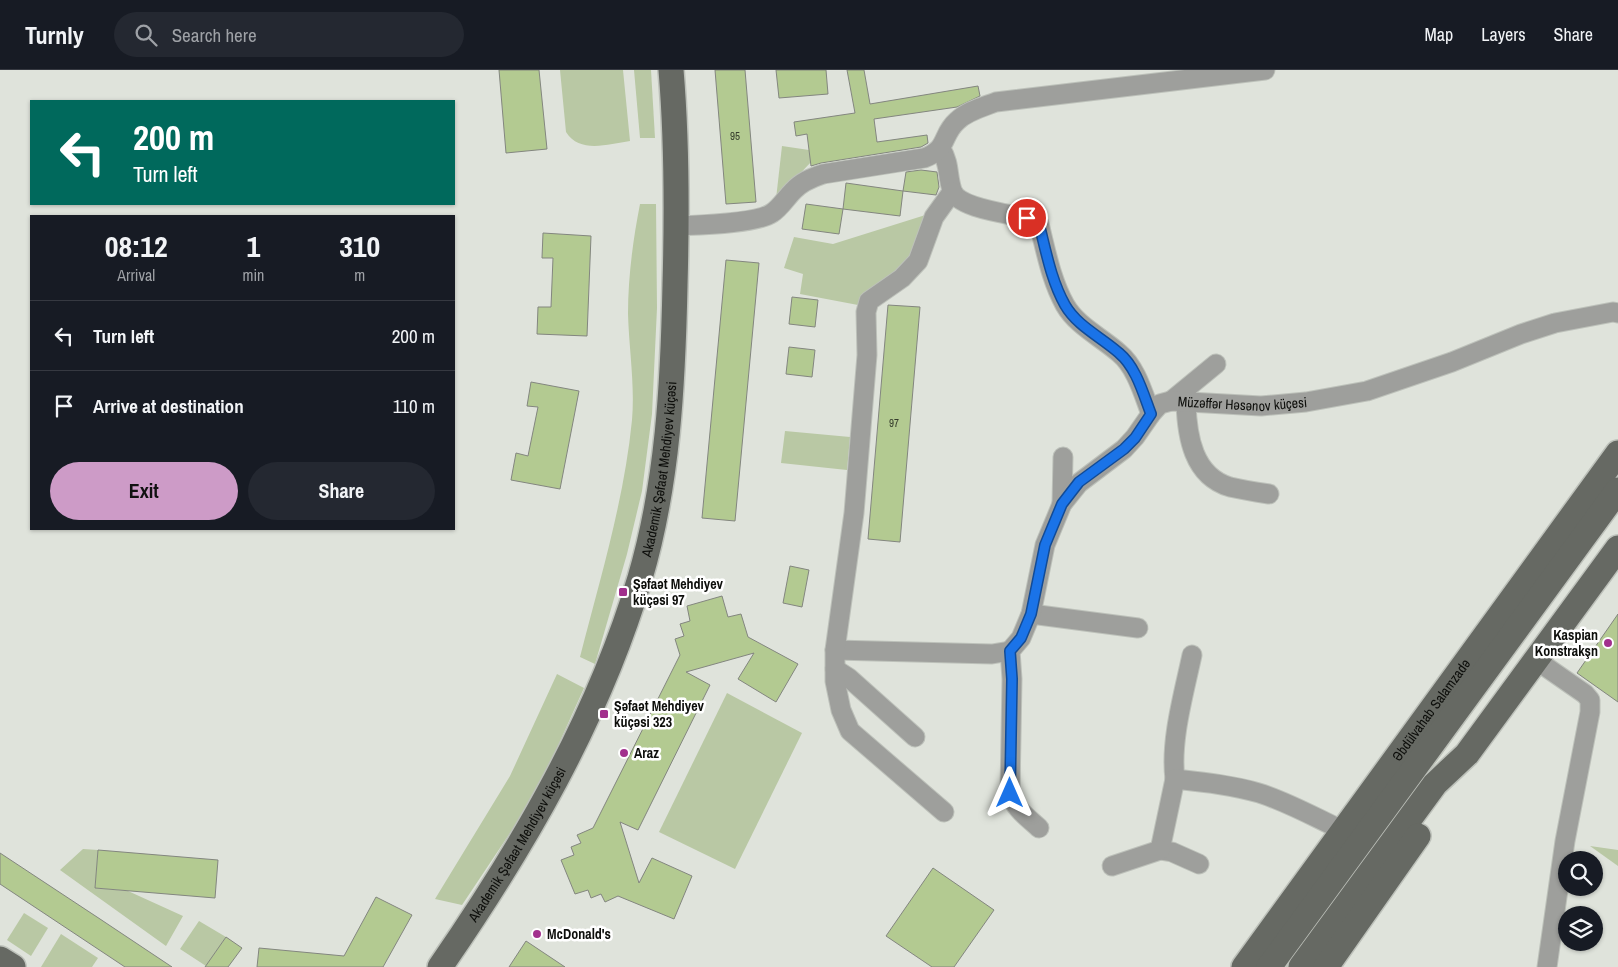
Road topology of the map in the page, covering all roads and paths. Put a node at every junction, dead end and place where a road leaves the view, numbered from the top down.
1 (671, 70) edge
2 (1265, 70) edge
3 (941, 148) junction
4 (952, 192) junction
5 (677, 226) junction
6 (1618, 313) edge
7 (1216, 364) dead end
8 (1178, 402) junction
9 (1151, 414) junction
10 (1618, 453) edge
11 (1063, 457) dead end
12 (1618, 490) edge
13 (1269, 494) dead end
14 (1062, 504) junction
15 (1618, 548) edge
16 (1031, 614) junction
17 (1138, 628) dead end
18 (835, 650) junction
19 (1010, 651) junction
20 (1192, 655) dead end
21 (1536, 660) junction
22 (835, 669) junction
23 (915, 737) dead end
24 (1467, 754) junction
25 (1175, 779) junction
26 (944, 812) dead end
27 (1039, 828) dead end
28 (1344, 831) junction
29 (1160, 850) junction
30 (1199, 864) dead end
31 (1112, 866) dead end
32 (0, 959) edge
33 (13, 967) edge
34 (440, 967) edge
35 (1244, 967) edge
36 (1268, 967) edge
37 (1300, 967) edge
38 (1326, 967) edge
39 (1547, 967) edge

1 - 5 main road, Akademik Şəfaət Mehdiyev küçəsi
2 - 3 street
3 - 4 street
3 - 5 street
4 - 9 street
4 - 18 street
5 - 34 main road, Akademik Şəfaət Mehdiyev küçəsi
6 - 8 street, Müzəffər Həsənov küçesi
7 - 8 street
8 - 9 street, Müzəffər Həsənov küçesi
8 - 13 street
9 - 14 street, Müzəffər Həsənov küçesi
10 - 28 main road, Əbdülvahab Salamzadə
11 - 14 street
12 - 36 main road, Əbdülvahab Salamzadə
14 - 16 street, Müzəffər Həsənov küçesi
15 - 21 main road
16 - 17 street
16 - 19 street, Müzəffər Həsənov küçesi
18 - 19 street
18 - 22 street
19 - 27 street
20 - 25 street
21 - 24 main road
21 - 39 street
22 - 23 street
22 - 26 street
24 - 37 main road
24 - 38 main road
25 - 28 street
25 - 29 street
28 - 35 main road, Əbdülvahab Salamzadə
29 - 30 street
29 - 31 street
32 - 33 main road

